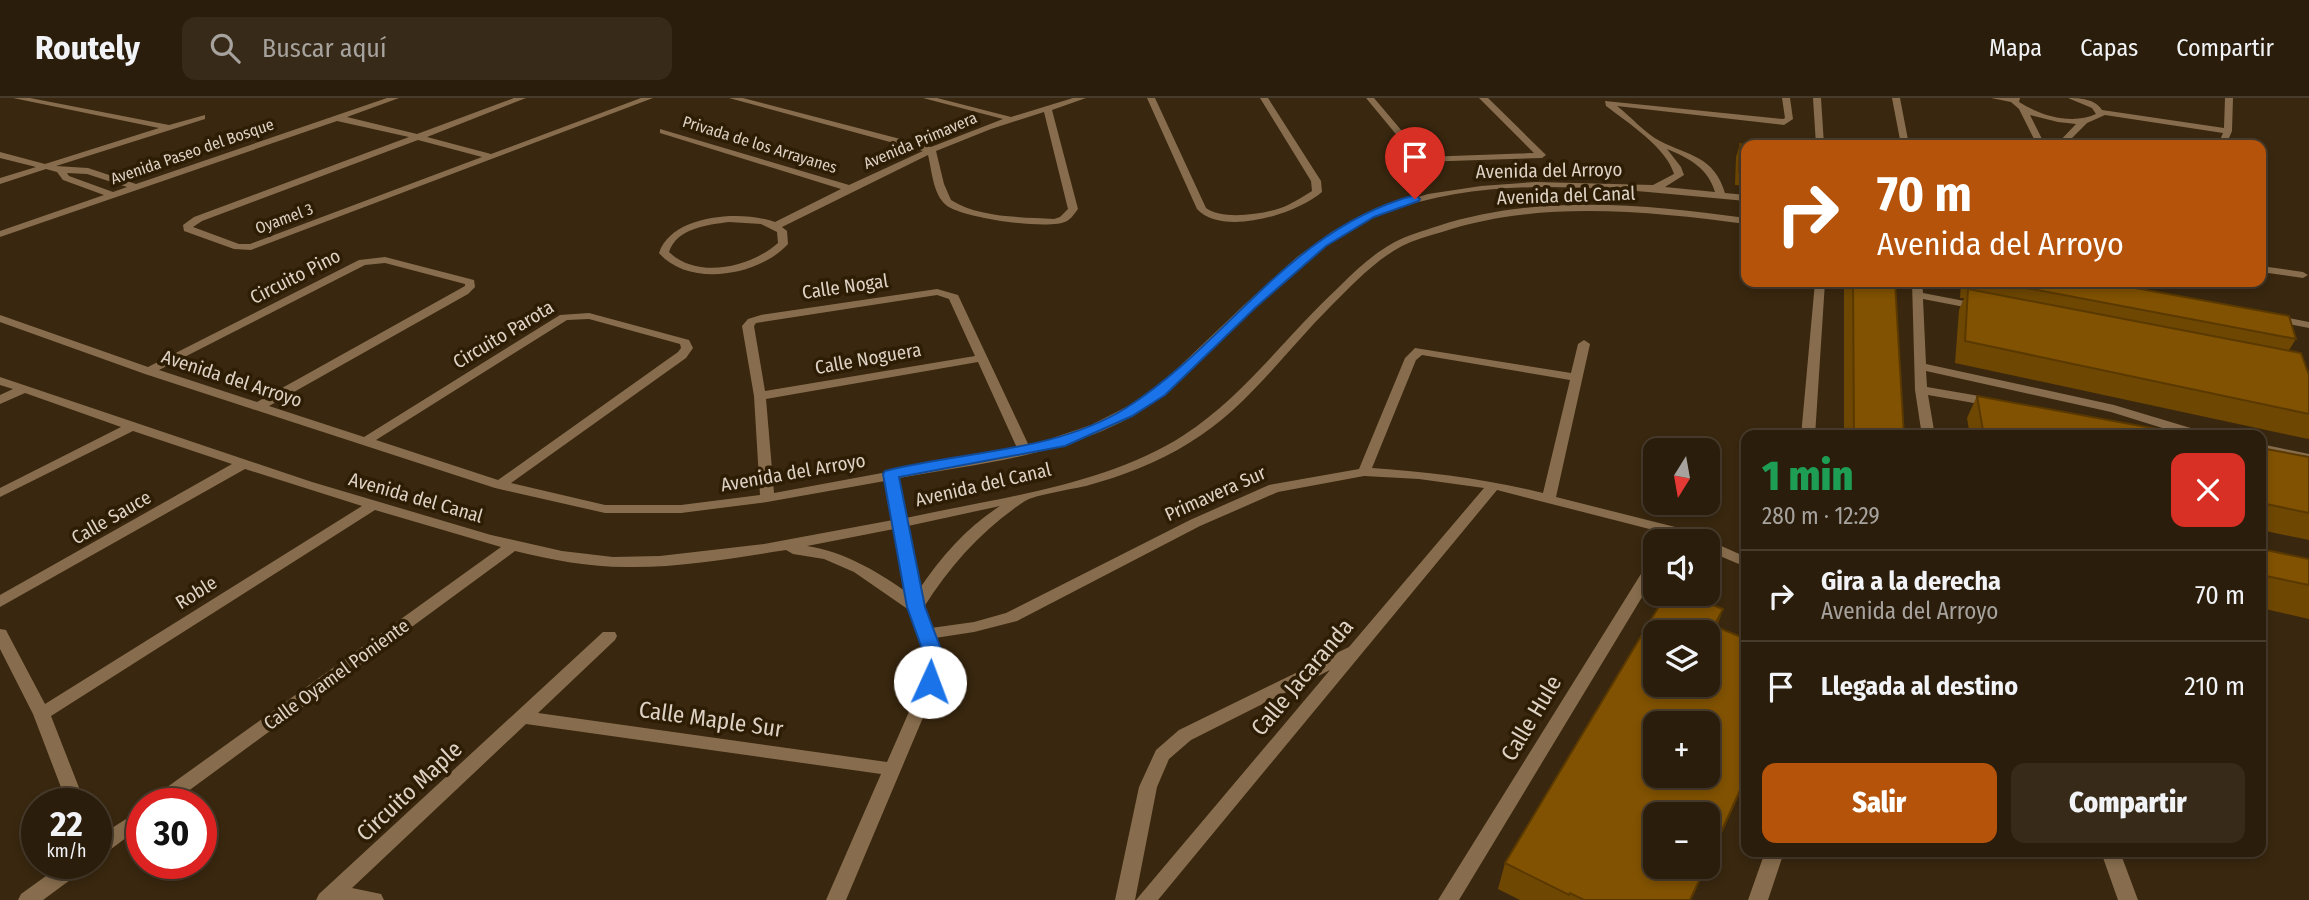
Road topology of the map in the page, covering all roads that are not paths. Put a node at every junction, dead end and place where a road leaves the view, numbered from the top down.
1 (17, 98) edge
2 (395, 98) edge
3 (522, 98) edge
4 (649, 98) edge
5 (733, 98) edge
6 (927, 98) edge
7 (1082, 98) edge
8 (1151, 98) edge
9 (1264, 98) edge
10 (1370, 98) edge
11 (1483, 98) edge
12 (1786, 98) edge
13 (1816, 98) edge
14 (1896, 98) edge
15 (1995, 98) edge
16 (2072, 98) edge
17 (2229, 98) edge
18 (2015, 99) edge
19 (1606, 100) edge
20 (2098, 105) edge
21 (1047, 108) junction
22 (2023, 109) junction
23 (351, 113) junction
24 (202, 117) dead end
25 (336, 118) junction
26 (1012, 119) junction
27 (2085, 120) junction
28 (169, 128) junction
29 (385, 128) junction
30 (663, 131) dead end
31 (2228, 131) junction
32 (417, 136) junction
33 (1820, 140) edge
34 (1904, 140) edge
35 (2038, 140) edge
36 (2065, 140) edge
37 (2224, 140) edge
38 (1654, 141) junction
39 (931, 150) junction
40 (0, 155) edge
41 (491, 158) junction
42 (49, 166) junction
43 (60, 170) junction
44 (0, 181) edge
45 (136, 187) junction
46 (849, 188) junction
47 (1652, 188) junction
48 (113, 195) junction
49 (1721, 195) junction
50 (1741, 197) edge
51 (1741, 221) edge
52 (776, 226) junction
53 (0, 234) edge
54 (2266, 270) edge
55 (2303, 275) dead end
56 (1820, 287) edge
57 (1917, 288) edge
58 (1999, 311) edge
59 (2254, 314) edge
60 (0, 318) edge
61 (2309, 324) edge
62 (1584, 345) dead end
63 (983, 358) junction
64 (1920, 366) junction
65 (149, 371) junction
66 (1575, 377) junction
67 (0, 381) edge
68 (24, 389) junction
69 (1921, 390) junction
70 (760, 396) junction
71 (0, 400) edge
72 (1999, 404) edge
73 (258, 407) junction
74 (2116, 425) edge
75 (132, 426) junction
76 (1808, 430) edge
77 (1928, 430) edge
78 (2159, 430) edge
79 (2185, 430) edge
80 (366, 441) junction
81 (2266, 449) edge
82 (1025, 451) junction
83 (2309, 457) edge
84 (241, 464) junction
85 (1364, 472) junction
86 (891, 474) junction
87 (500, 485) junction
88 (1494, 485) junction
89 (0, 493) edge
90 (1032, 493) junction
91 (1549, 497) junction
92 (767, 498) junction
93 (373, 505) junction
94 (901, 523) junction
95 (1649, 529) edge
96 (512, 546) junction
97 (776, 548) junction
98 (1720, 550) edge
99 (1741, 560) edge
100 (1643, 582) edge
101 (0, 603) edge
102 (916, 607) junction
103 (0, 634) edge
104 (927, 634) junction
105 (609, 636) dead end
106 (1353, 651) junction
107 (42, 714) junction
108 (524, 717) junction
109 (891, 769) junction
110 (70, 788) edge
111 (180, 788) edge
112 (1773, 857) edge
113 (2112, 857) edge
114 (56, 879) edge
115 (330, 897) edge
116 (28, 900) edge
117 (374, 900) edge
118 (836, 900) edge
119 (1125, 900) edge
120 (1146, 900) edge
121 (1448, 900) edge
122 (1758, 900) edge
123 (2128, 900) edge

1 - 28 street
2 - 23 street, Avenida Paseo del Bosque
3 - 32 street, Oyamel 3
4 - 41 street, Oyamel 3
5 - 39 street
6 - 26 street
7 - 21 street, Avenida Primavera
8 - 9 street
10 - 11 street
12 - 19 street
13 - 33 street
14 - 34 street
15 - 18 street
16 - 20 street
17 - 31 street
18 - 22 street
19 - 38 street
20 - 27 street
20 - 31 street
21 - 26 street, Avenida Primavera
21 - 39 street
22 - 27 street
22 - 35 street
23 - 25 street, Avenida Paseo del Bosque
23 - 29 street
24 - 28 street
25 - 29 street
25 - 45 street, Avenida Paseo del Bosque
26 - 39 street, Avenida Primavera
27 - 36 street
28 - 42 street
29 - 32 street
30 - 46 street, Privada de los Arrayanes
31 - 37 street
32 - 41 street
32 - 41 street, Oyamel 3
38 - 47 street
38 - 49 street
39 - 46 street, Avenida Primavera
40 - 42 street
42 - 43 street
42 - 44 street
43 - 45 street
43 - 48 street
45 - 48 street, Avenida Paseo del Bosque
46 - 52 street, Avenida Primavera
47 - 49 street, Avenida del Arroyo
47 - 82 street, Avenida del Arroyo
48 - 53 street, Avenida Paseo del Bosque
49 - 50 street, Avenida del Arroyo
51 - 90 street, Avenida del Canal
52 - 52 street
54 - 55 street
56 - 76 street
57 - 58 street
57 - 64 street
59 - 61 street
60 - 65 street, Avenida del Arroyo
62 - 66 street
63 - 70 street, Calle Noguera
63 - 70 street, Calle Nogal
63 - 82 street, Calle Nogal
64 - 69 street
64 - 79 street
65 - 73 street, Avenida del Arroyo
65 - 73 street, Circuito Pino
66 - 85 street
66 - 91 street
67 - 68 street, Avenida del Canal
68 - 71 street
68 - 75 street, Avenida del Canal
69 - 72 street
69 - 77 street
70 - 92 street, Calle Nogal
73 - 80 street, Avenida del Arroyo
74 - 78 street
75 - 84 street, Avenida del Canal
75 - 89 street
80 - 87 street, Avenida del Arroyo
80 - 87 street, Circuito Parota
81 - 83 street
82 - 86 street, Avenida del Arroyo
84 - 93 street, Avenida del Canal
84 - 101 street, Calle Sauce
85 - 88 street, Primavera Sur
85 - 104 street, Primavera Sur
86 - 92 street, Avenida del Arroyo
86 - 94 street
87 - 92 street, Avenida del Arroyo
88 - 91 street, Primavera Sur
88 - 106 street, Calle Jacaranda
90 - 94 street, Avenida del Canal
90 - 102 street
91 - 95 street, Primavera Sur
93 - 96 street, Avenida del Canal
93 - 107 street, Roble
94 - 97 street, Avenida del Canal
94 - 102 street
96 - 97 street, Avenida del Canal
96 - 111 street, Calle Oyamel Poniente
97 - 102 street
98 - 99 street
100 - 121 street, Calle Hule
102 - 104 street
103 - 107 street
104 - 109 street
105 - 108 street, Circuito Maple
106 - 119 street
106 - 120 street, Calle Jacaranda
107 - 110 street
108 - 109 street, Calle Maple Sur
108 - 115 street, Circuito Maple
109 - 118 street
112 - 122 street
113 - 123 street
114 - 116 street
115 - 117 street

